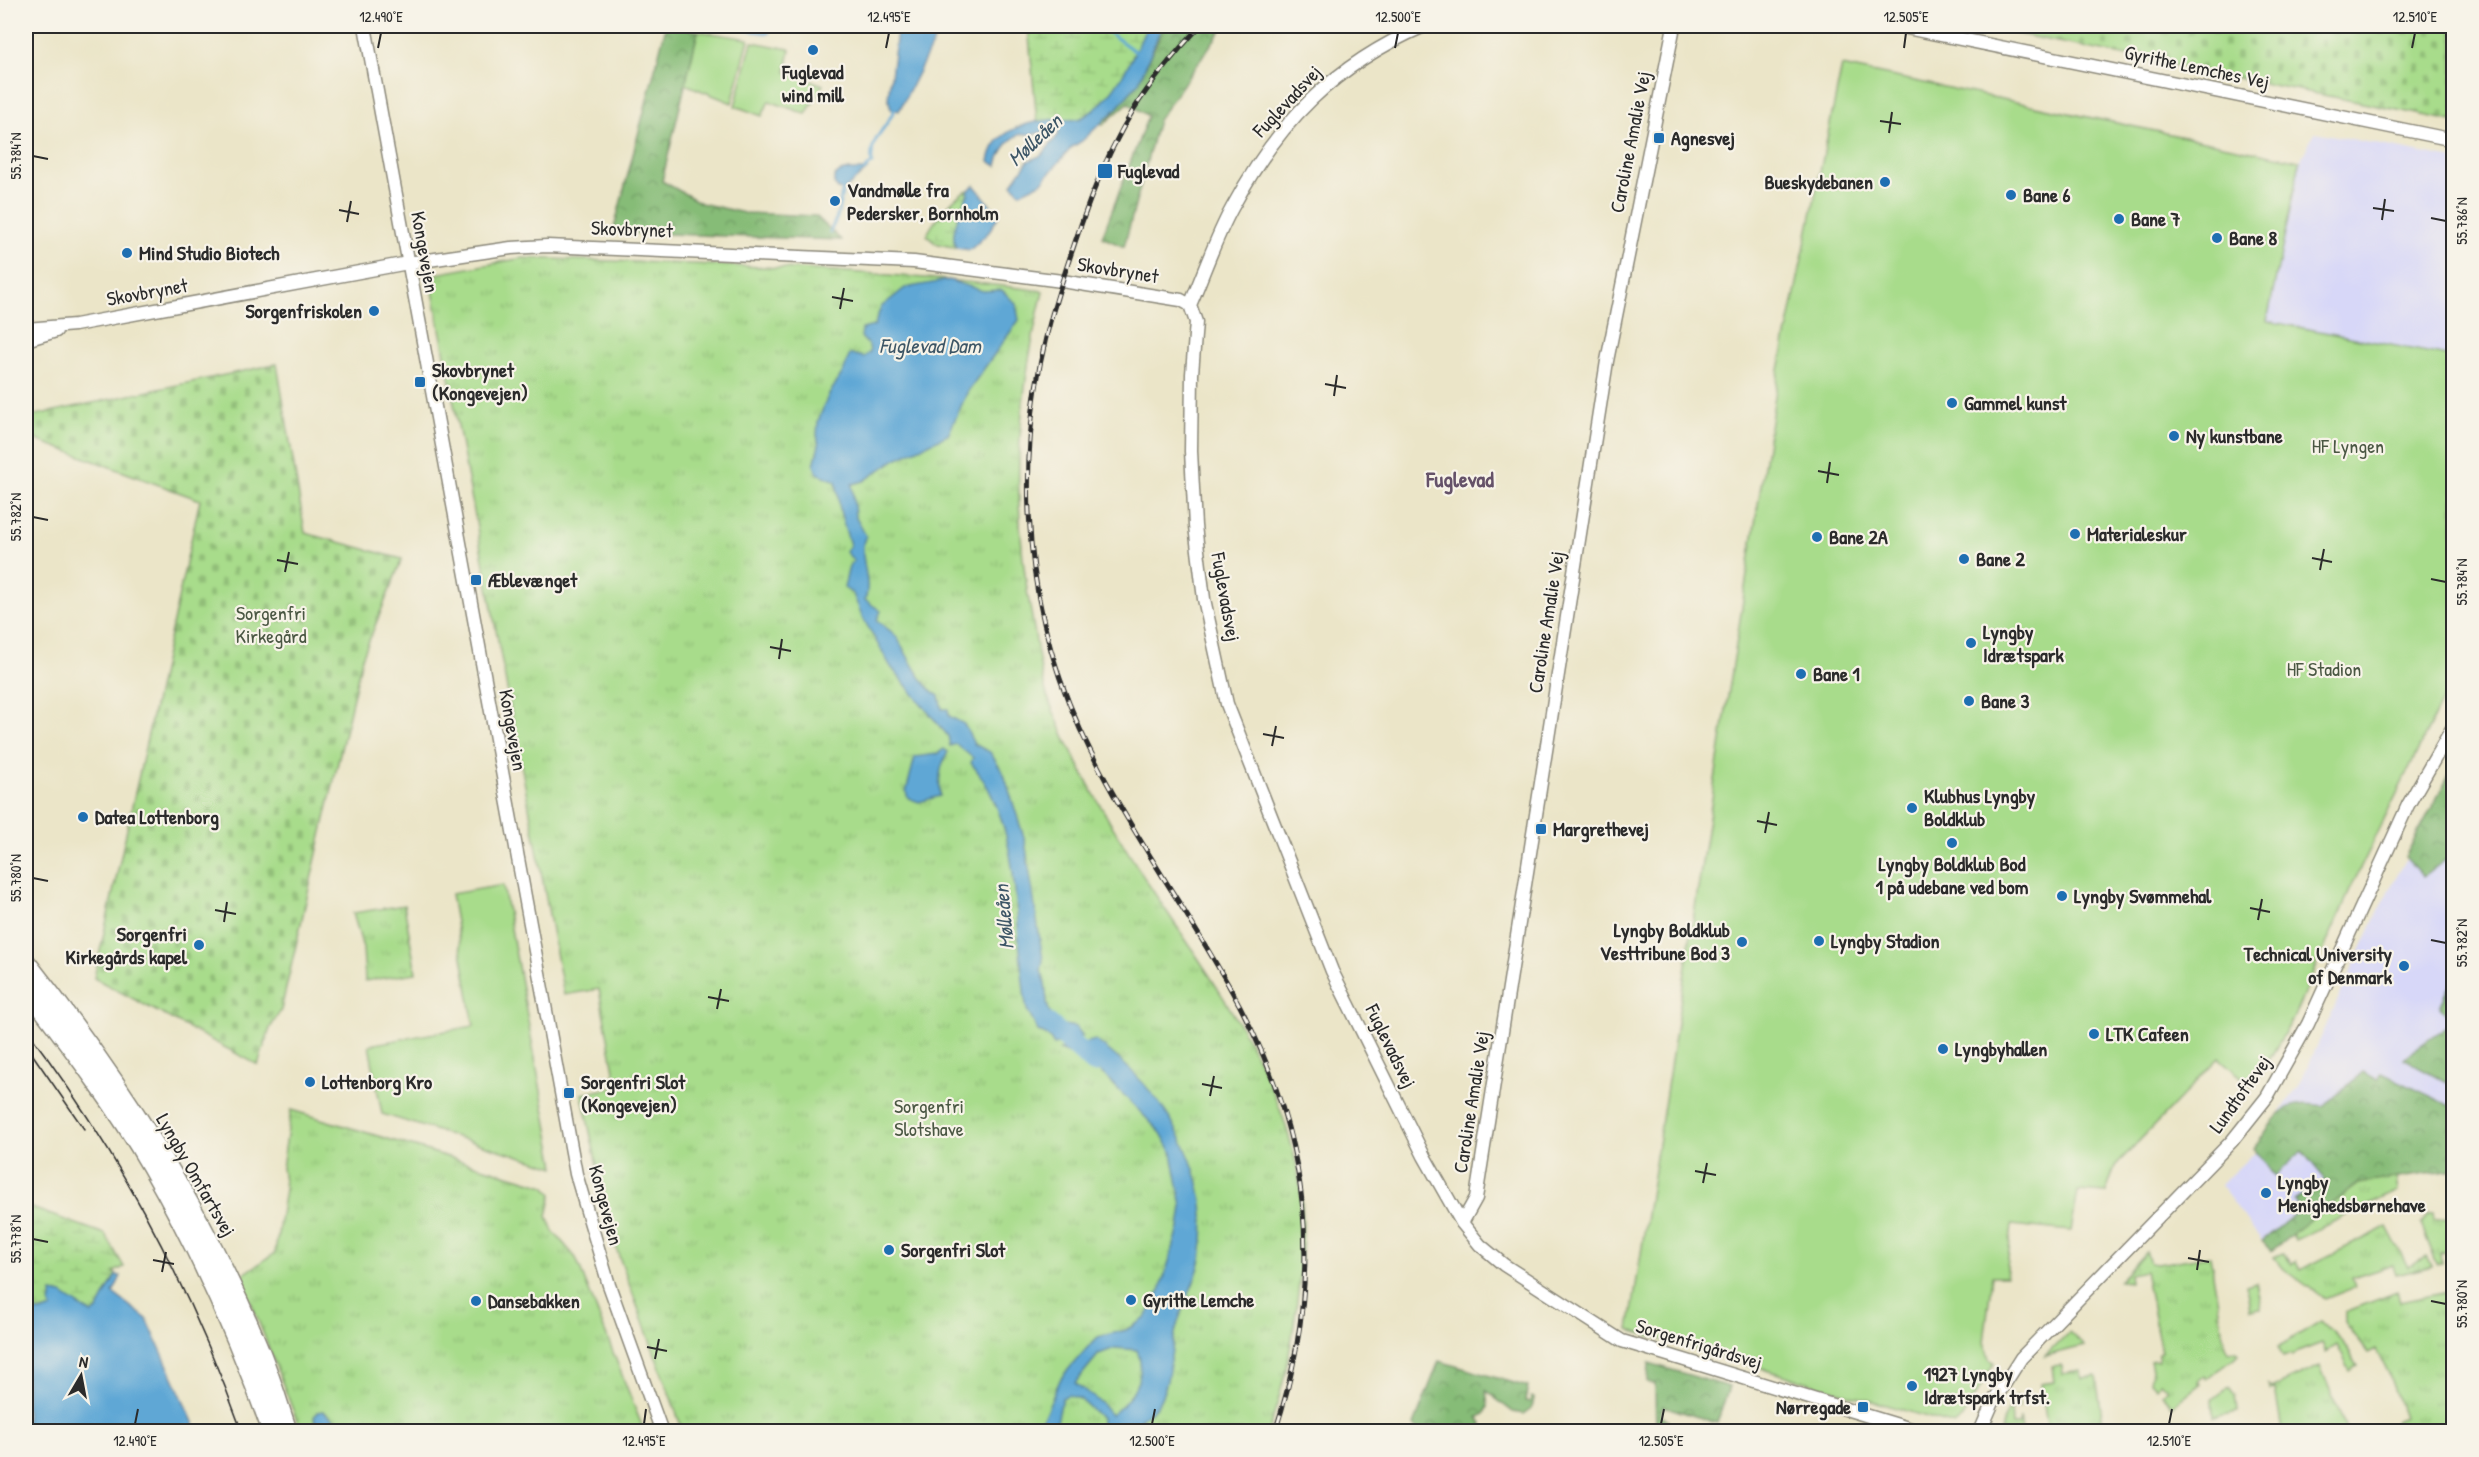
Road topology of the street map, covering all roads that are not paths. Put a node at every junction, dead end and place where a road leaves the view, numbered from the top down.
1 (365, 26) edge
2 (1425, 26) edge
3 (1674, 26) edge
4 (1897, 26) edge
5 (2454, 140) edge
6 (408, 263) junction
7 (1190, 305) junction
8 (75, 325) junction
9 (26, 329) edge
10 (26, 340) edge
11 (2454, 725) edge
12 (26, 962) edge
13 (26, 987) edge
14 (1462, 1223) junction
15 (272, 1431) edge
16 (288, 1431) edge
17 (662, 1431) edge
18 (1921, 1431) edge
19 (1980, 1431) edge

1 - 6 street, Kongevejen
2 - 7 street, Fuglevadsvej
3 - 14 street, Caroline Amalie Vej
4 - 5 street, Gyrithe Lemches Vej
6 - 7 street, Skovbrynet
6 - 8 street, Skovbrynet
6 - 17 street, Kongevejen
7 - 14 street, Fuglevadsvej
8 - 9 street, Skovbrynet
8 - 10 street, Skovbrynet
11 - 19 street, Lundtoftevej
12 - 16 highway, Lyngby Omfartsvej
13 - 15 highway, Lyngby Omfartsvej
14 - 18 street, Sorgenfrigårdsvej

